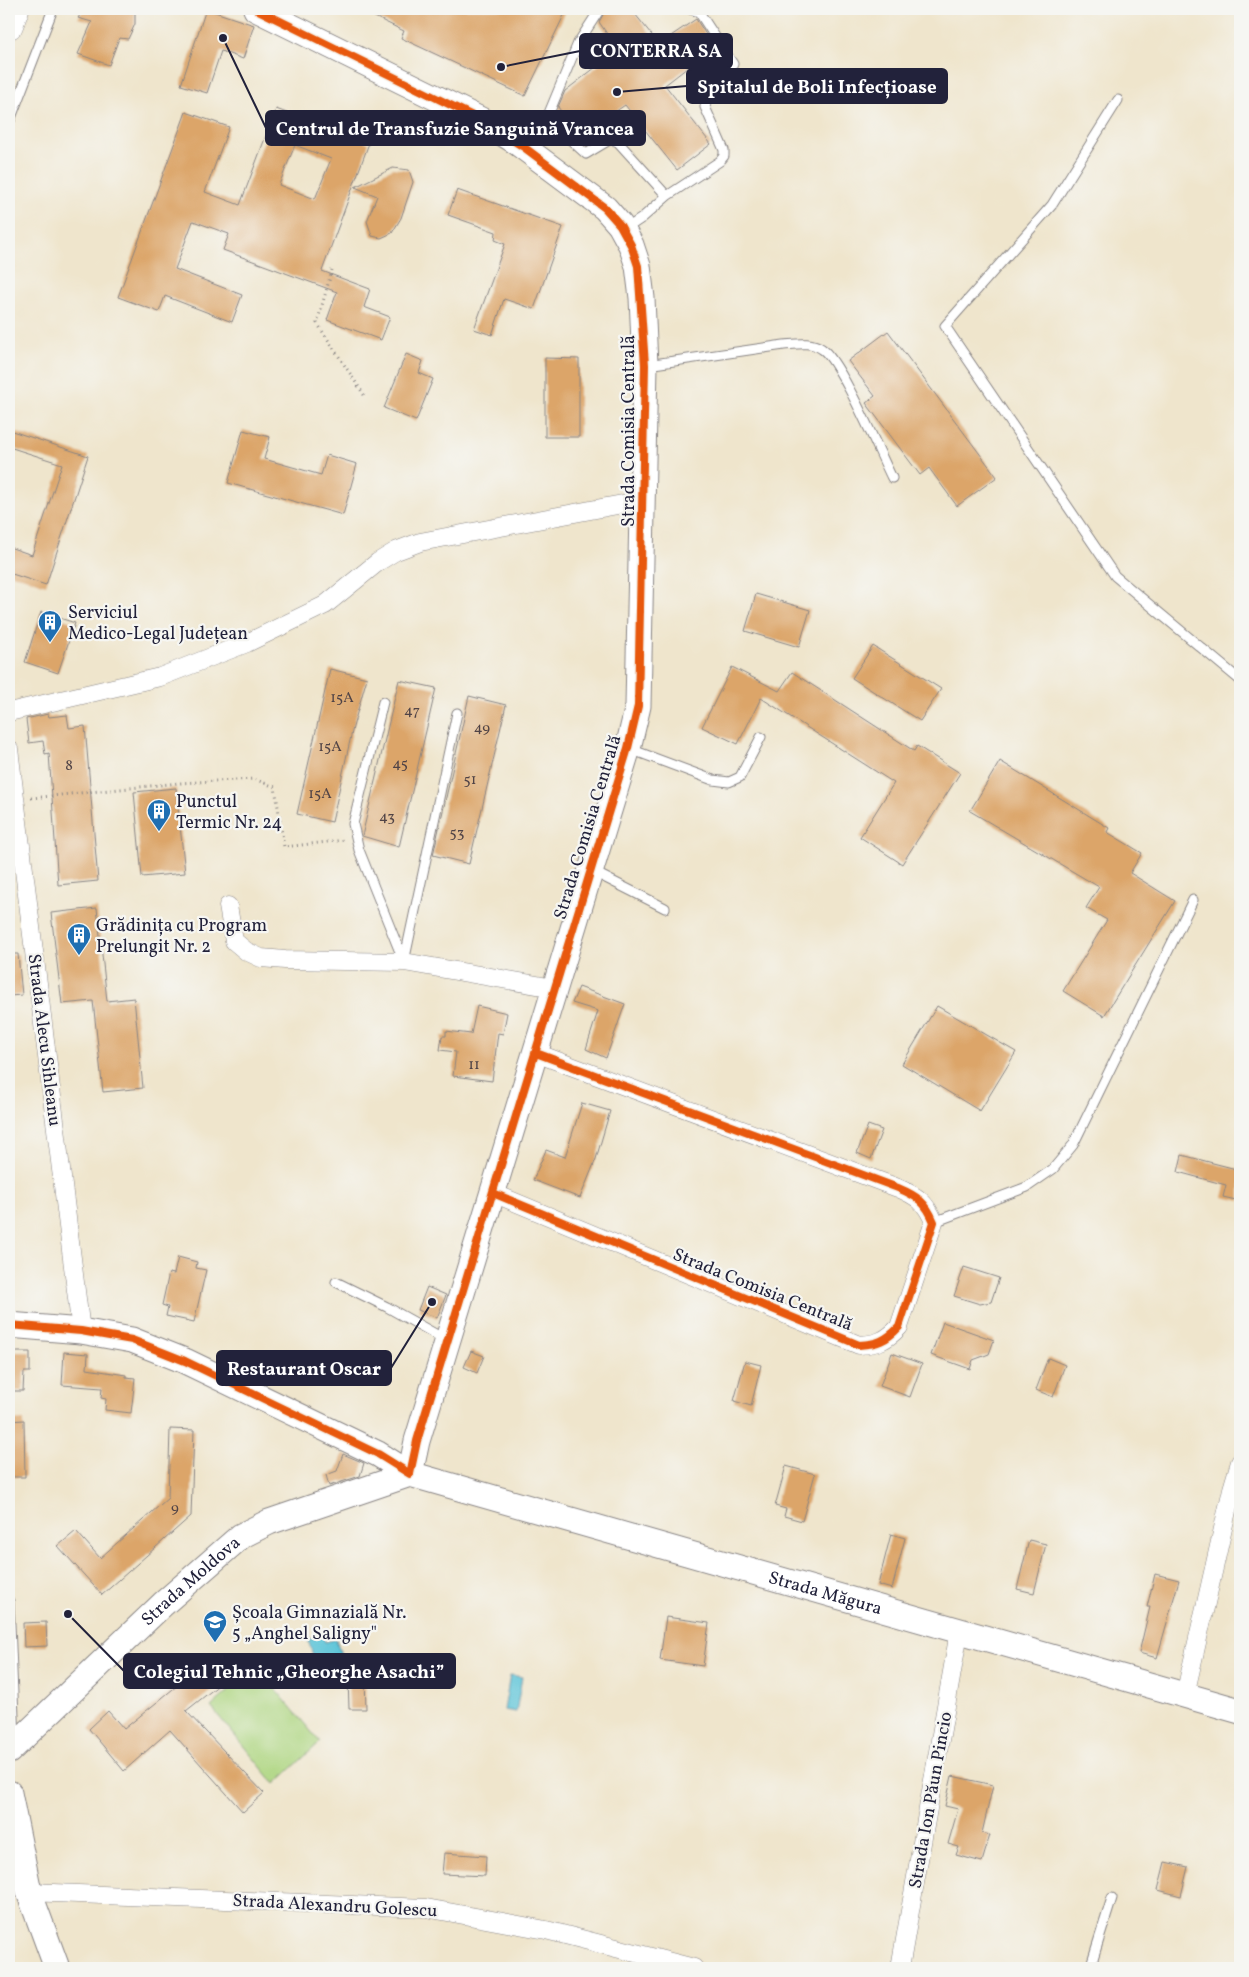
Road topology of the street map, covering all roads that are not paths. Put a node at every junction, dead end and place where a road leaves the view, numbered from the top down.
1 (15, 9) edge
2 (53, 9) edge
3 (256, 9) edge
4 (600, 9) edge
5 (690, 9) edge
6 (9, 25) edge
7 (1118, 100) dead end
8 (9, 122) edge
9 (667, 196) junction
10 (623, 231) junction
11 (645, 365) junction
12 (892, 478) dead end
13 (644, 500) junction
14 (1240, 680) edge
15 (384, 702) dead end
16 (9, 712) edge
17 (457, 713) dead end
18 (761, 737) dead end
19 (628, 748) junction
20 (9, 749) edge
21 (590, 870) junction
22 (1193, 900) dead end
23 (228, 906) dead end
24 (665, 908) dead end
25 (404, 962) junction
26 (554, 988) junction
27 (536, 1053) junction
28 (492, 1193) junction
29 (934, 1222) junction
30 (336, 1282) dead end
31 (9, 1325) edge
32 (81, 1331) junction
33 (448, 1341) junction
34 (1240, 1462) edge
35 (410, 1474) junction
36 (9, 1601) edge
37 (959, 1632) junction
38 (1185, 1695) junction
39 (1240, 1712) edge
40 (12, 1748) edge
41 (9, 1793) edge
42 (29, 1892) junction
43 (1112, 1898) dead end
44 (58, 1968) edge
45 (694, 1968) edge
46 (900, 1968) edge
47 (1090, 1968) edge

1 - 6 main road
2 - 8 lane
3 - 10 street, Strada Comisia Centrală
4 - 9 lane
5 - 9 lane
7 - 14 lane
9 - 10 lane
10 - 11 street, Strada Comisia Centrală
11 - 12 lane
11 - 13 street, Strada Comisia Centrală
13 - 16 street
13 - 19 street, Strada Comisia Centrală
15 - 25 lane
17 - 25 lane
18 - 19 lane
19 - 21 street, Strada Comisia Centrală
20 - 32 street, Strada Alecu Sihleanu
21 - 24 lane
21 - 26 street, Strada Comisia Centrală
22 - 29 lane
23 - 25 street
25 - 26 street
26 - 27 street, Strada Comisia Centrală
27 - 28 street, Strada Comisia Centrală
27 - 29 street
28 - 29 street, Strada Comisia Centrală
28 - 33 street, Strada Comisia Centrală
30 - 33 lane
31 - 32 street, Strada Măgura
32 - 35 street, Strada Măgura
33 - 35 street, Strada Comisia Centrală
34 - 38 street
35 - 37 street, Strada Măgura
35 - 40 street, Strada Moldova
36 - 40 lane
37 - 38 street, Strada Măgura
37 - 46 street, Strada Ion Păun Pincio
38 - 39 street, Strada Măgura
41 - 42 street
42 - 44 street
42 - 45 street, Strada Alexandru Golescu
43 - 47 lane

